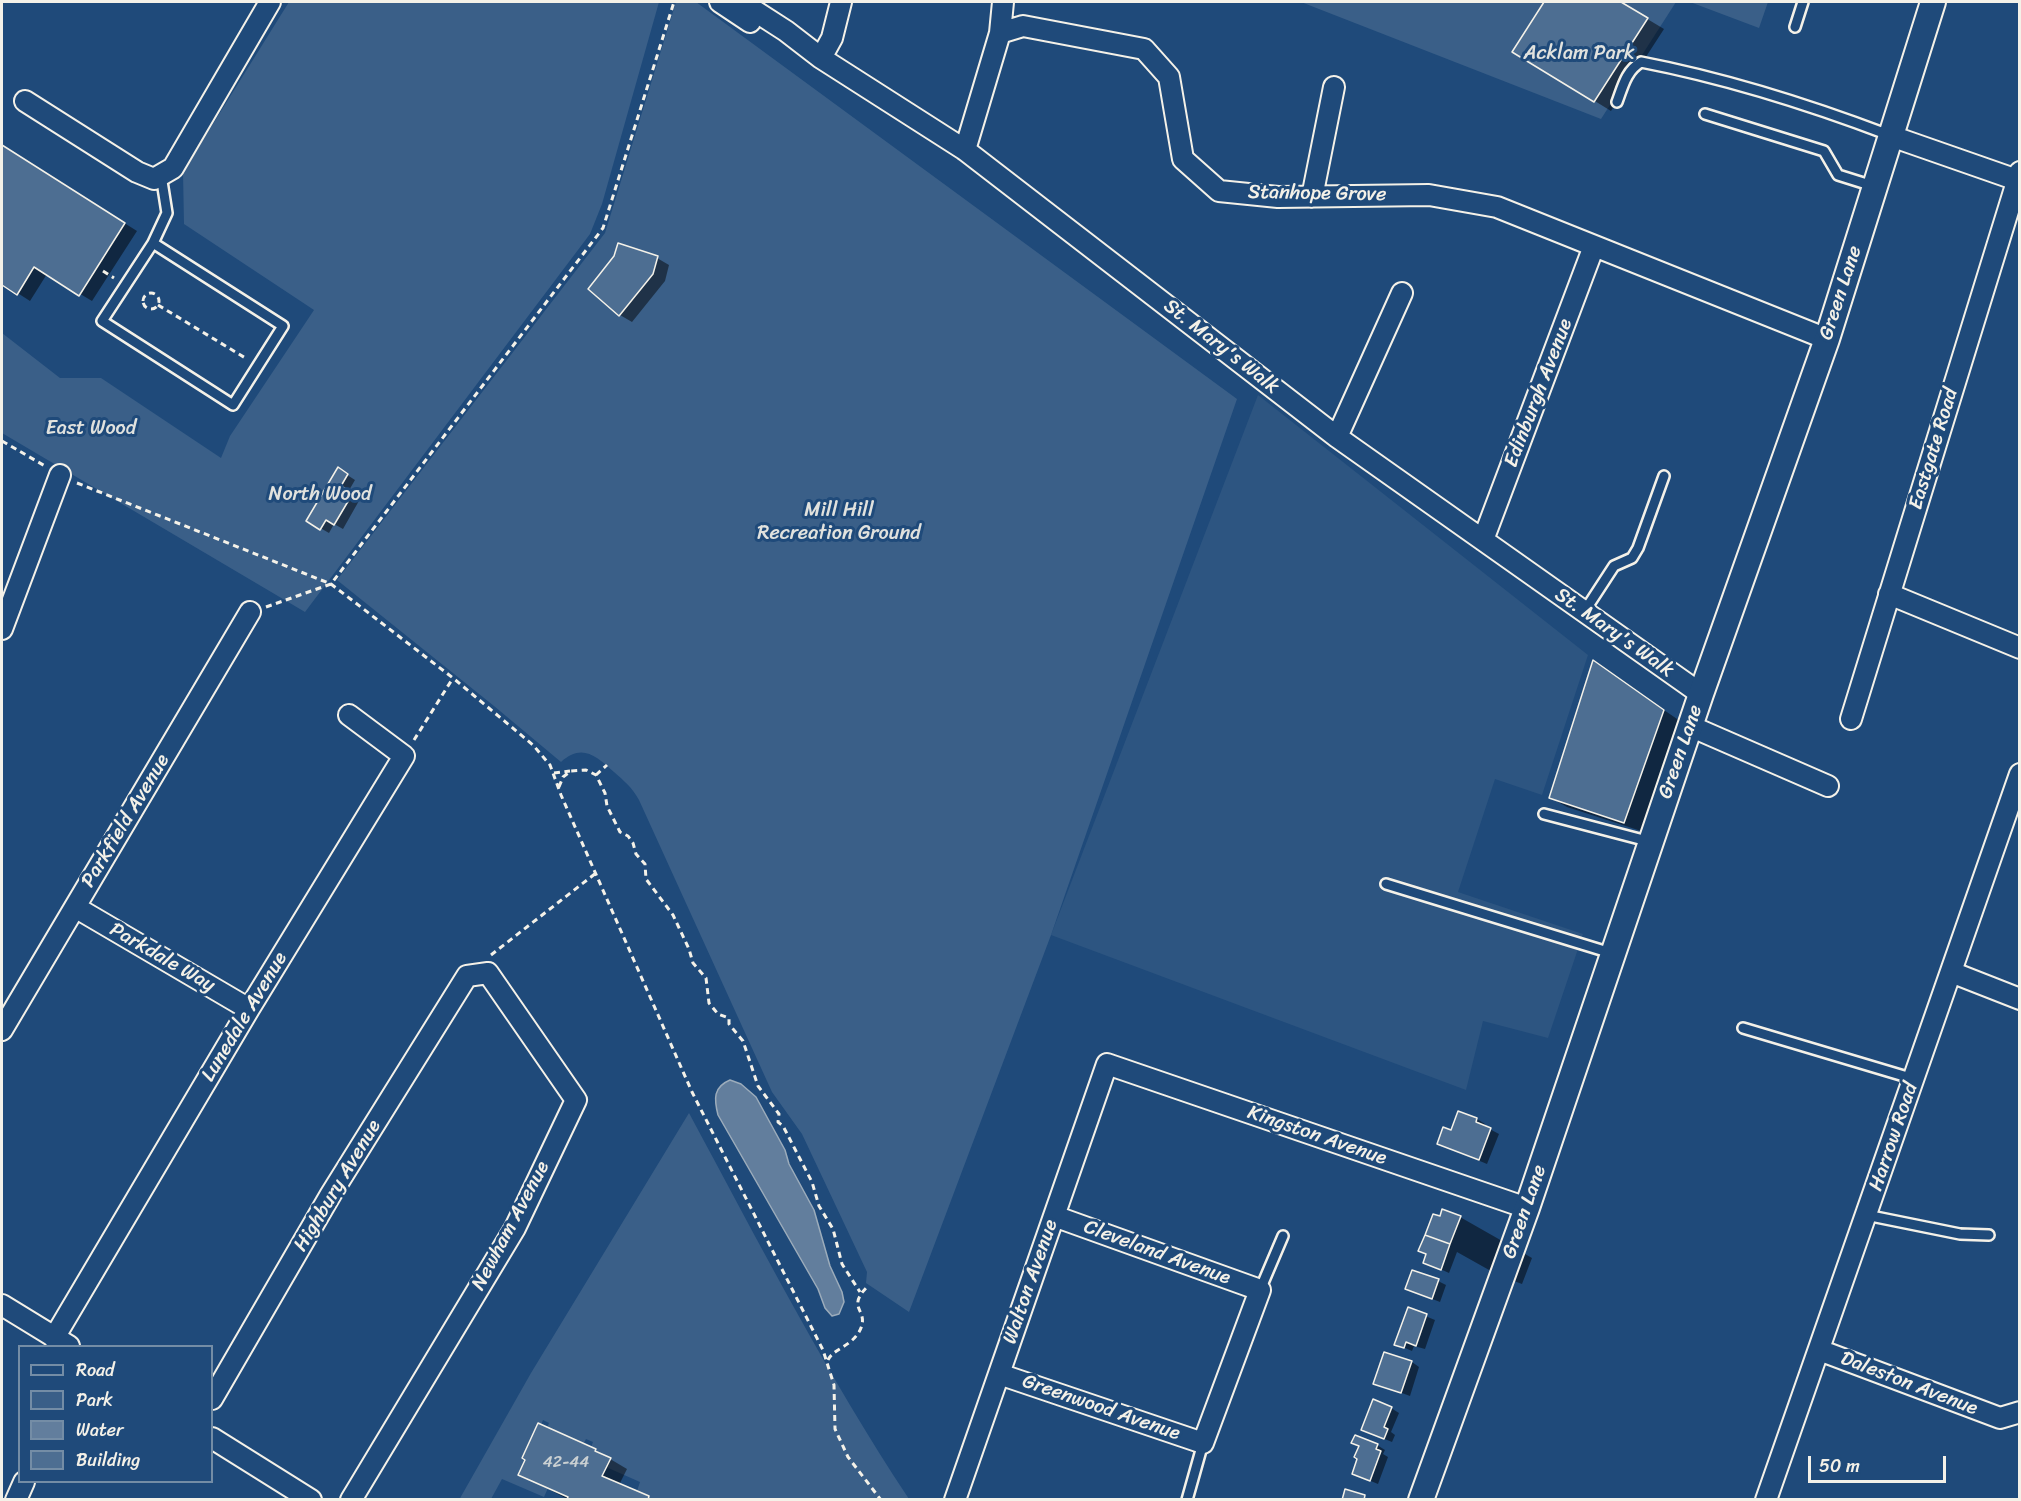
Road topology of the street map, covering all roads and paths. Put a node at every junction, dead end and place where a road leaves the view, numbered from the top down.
1 (270, 2) edge
2 (674, 2) edge
3 (720, 2) edge
4 (741, 2) edge
5 (841, 2) edge
6 (1003, 2) edge
7 (1803, 2) edge
8 (1933, 2) edge
9 (1795, 27) dead end
10 (786, 31) junction
11 (1000, 33) junction
12 (820, 58) junction
13 (1334, 87) dead end
14 (25, 101) dead end
15 (1617, 102) dead end
16 (1705, 114) dead end
17 (1891, 136) junction
18 (965, 150) junction
19 (161, 176) junction
20 (2019, 177) edge
21 (1875, 187) junction
22 (1312, 197) junction
23 (153, 243) junction
24 (1594, 246) junction
25 (1402, 293) dead end
26 (158, 305) junction
27 (1827, 339) junction
28 (252, 361) dead end
29 (1337, 437) junction
30 (2, 441) edge
31 (60, 474) junction
32 (1664, 476) dead end
33 (1483, 540) junction
34 (331, 584) junction
35 (1889, 594) junction
36 (250, 612) joint
37 (1584, 612) junction
38 (2, 629) edge
39 (2019, 648) edge
40 (453, 678) junction
41 (1701, 694) junction
42 (349, 714) dead end
43 (1851, 718) dead end
44 (1690, 726) junction
45 (404, 756) junction
46 (607, 765) dead end
47 (572, 771) junction
48 (554, 773) junction
49 (2019, 774) edge
50 (596, 775) junction
51 (1828, 786) dead end
52 (559, 788) junction
53 (1544, 813) dead end
54 (1651, 842) junction
55 (596, 873) junction
56 (1386, 884) dead end
57 (75, 907) junction
58 (494, 951) dead end
59 (1613, 954) junction
60 (1951, 972) junction
61 (467, 976) joint
62 (2019, 999) edge
63 (249, 1010) junction
64 (1743, 1028) dead end
65 (2, 1030) edge
66 (1107, 1064) joint
67 (1914, 1079) junction
68 (1527, 1208) junction
69 (1866, 1215) junction
70 (1054, 1216) junction
71 (1989, 1235) dead end
72 (1283, 1236) dead end
73 (869, 1285) dead end
74 (1260, 1290) junction
75 (860, 1293) junction
76 (2, 1305) edge
77 (62, 1342) edge
78 (1819, 1350) junction
79 (828, 1361) junction
80 (999, 1374) junction
81 (213, 1397) edge
82 (2019, 1412) edge
83 (213, 1439) edge
84 (1203, 1443) junction
85 (24, 1483) edge
86 (16, 1500) edge
87 (311, 1500) edge
88 (351, 1500) edge
89 (881, 1500) edge
90 (955, 1500) edge
91 (1186, 1500) edge
92 (1421, 1500) edge
93 (1766, 1500) edge

1 - 19 street
2 - 34 path
3 - 10 street
4 - 10 street, St. Mary's Walk
5 - 12 street
6 - 11 street
7 - 9 lane
8 - 17 street, Green Lane
10 - 12 street, St. Mary's Walk
11 - 18 street
11 - 22 street, Stanhope Grove
12 - 18 street, St. Mary's Walk
13 - 22 street
14 - 19 street
15 - 17 lane
16 - 21 lane
17 - 20 street
17 - 21 street, Green Lane
18 - 29 street, St. Mary's Walk
19 - 23 lane
20 - 35 street, Eastgate Road
21 - 27 street, Green Lane
22 - 24 street, Stanhope Grove
23 - 23 lane
24 - 27 street, Stanhope Grove
24 - 33 street, Edinburgh Avenue
25 - 29 street
26 - 26 path
26 - 28 path
27 - 41 street, Green Lane
29 - 33 street, St. Mary's Walk
30 - 31 path
31 - 34 path
31 - 38 street
32 - 37 lane
33 - 37 street, St. Mary's Walk
34 - 36 path
34 - 40 path
35 - 39 street
35 - 43 street, Eastgate Road
36 - 57 street, Parkfield Avenue
37 - 41 street, St. Mary's Walk
40 - 45 path
40 - 48 path
41 - 44 street, Green Lane
42 - 45 street
44 - 51 street
44 - 54 street, Green Lane
45 - 63 street, Lunedale Avenue
46 - 50 path
47 - 48 path
47 - 50 path
47 - 52 path
48 - 52 path
49 - 60 street, Harrow Road
50 - 75 path
52 - 55 path
53 - 54 lane
54 - 59 street, Green Lane
55 - 58 path
55 - 79 path
56 - 59 lane
57 - 63 street, Parkdale Way
57 - 65 street, Parkfield Avenue
59 - 68 street, Green Lane
60 - 62 street
60 - 67 street, Harrow Road
61 - 81 street, Highbury Avenue
61 - 88 street, Newham Avenue
63 - 77 street, Lunedale Avenue
64 - 67 lane
66 - 68 street, Kingston Avenue
66 - 70 street, Walton Avenue
67 - 69 street, Harrow Road
68 - 92 street, Green Lane
69 - 71 lane
69 - 78 street, Harrow Road
70 - 74 street, Cleveland Avenue
70 - 80 street, Walton Avenue
72 - 74 lane
73 - 75 path
74 - 84 street
75 - 79 path
76 - 77 street
78 - 82 street, Daleston Avenue
78 - 93 street, Harrow Road
79 - 89 path
80 - 84 street, Greenwood Avenue
80 - 90 street, Walton Avenue
83 - 87 street
84 - 91 lane
85 - 86 street

